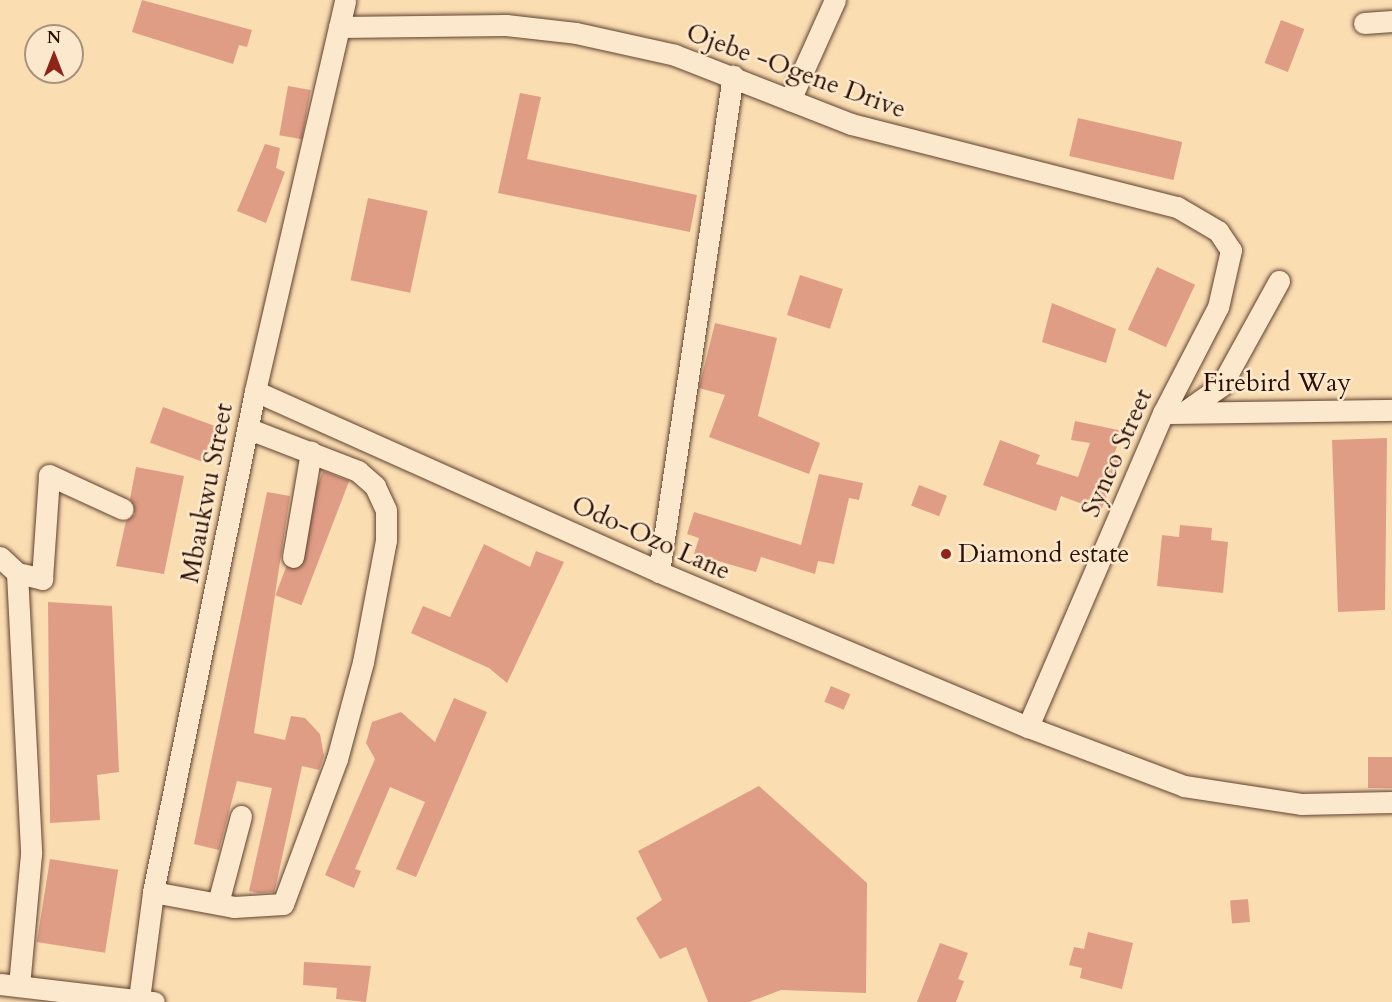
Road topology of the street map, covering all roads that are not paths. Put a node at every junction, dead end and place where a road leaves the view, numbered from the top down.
1 (345, 0) edge
2 (835, 0) edge
3 (1392, 21) edge
4 (1364, 23) dead end
5 (339, 27) junction
6 (733, 75) junction
7 (790, 100) junction
8 (1230, 269) joint
9 (1279, 280) dead end
10 (255, 391) junction
11 (1187, 410) junction
12 (1392, 410) edge
13 (1163, 412) junction
14 (249, 429) junction
15 (311, 452) junction
16 (123, 508) dead end
17 (0, 556) edge
18 (293, 558) dead end
19 (658, 572) junction
20 (17, 573) junction
21 (1028, 727) junction
22 (1392, 802) edge
23 (241, 816) dead end
24 (153, 892) junction
25 (218, 903) junction
26 (10, 985) edge
27 (146, 1000) edge

1 - 5 street, Mbaukwu Street
2 - 7 street
3 - 4 street
5 - 6 street, Ojebe -Ogene Drive
5 - 10 street, Mbaukwu Street
6 - 7 street, Ojebe -Ogene Drive
6 - 19 street
7 - 8 street, Ojebe -Ogene Drive
8 - 13 street, Synco Street
9 - 11 street
10 - 14 street, Mbaukwu Street
10 - 19 street, Odo-Ozo Lane
11 - 12 street, Firebird Way
11 - 13 street, Firebird Way
13 - 21 street, Synco Street
14 - 15 street
14 - 24 street, Mbaukwu Street
15 - 18 street
15 - 25 street
16 - 20 street
17 - 20 street
19 - 21 street, Odo-Ozo Lane
20 - 26 street
21 - 22 street, Odo-Ozo Lane
23 - 25 street
24 - 25 street
24 - 27 street, Mbaukwu Street
26 - 27 street

